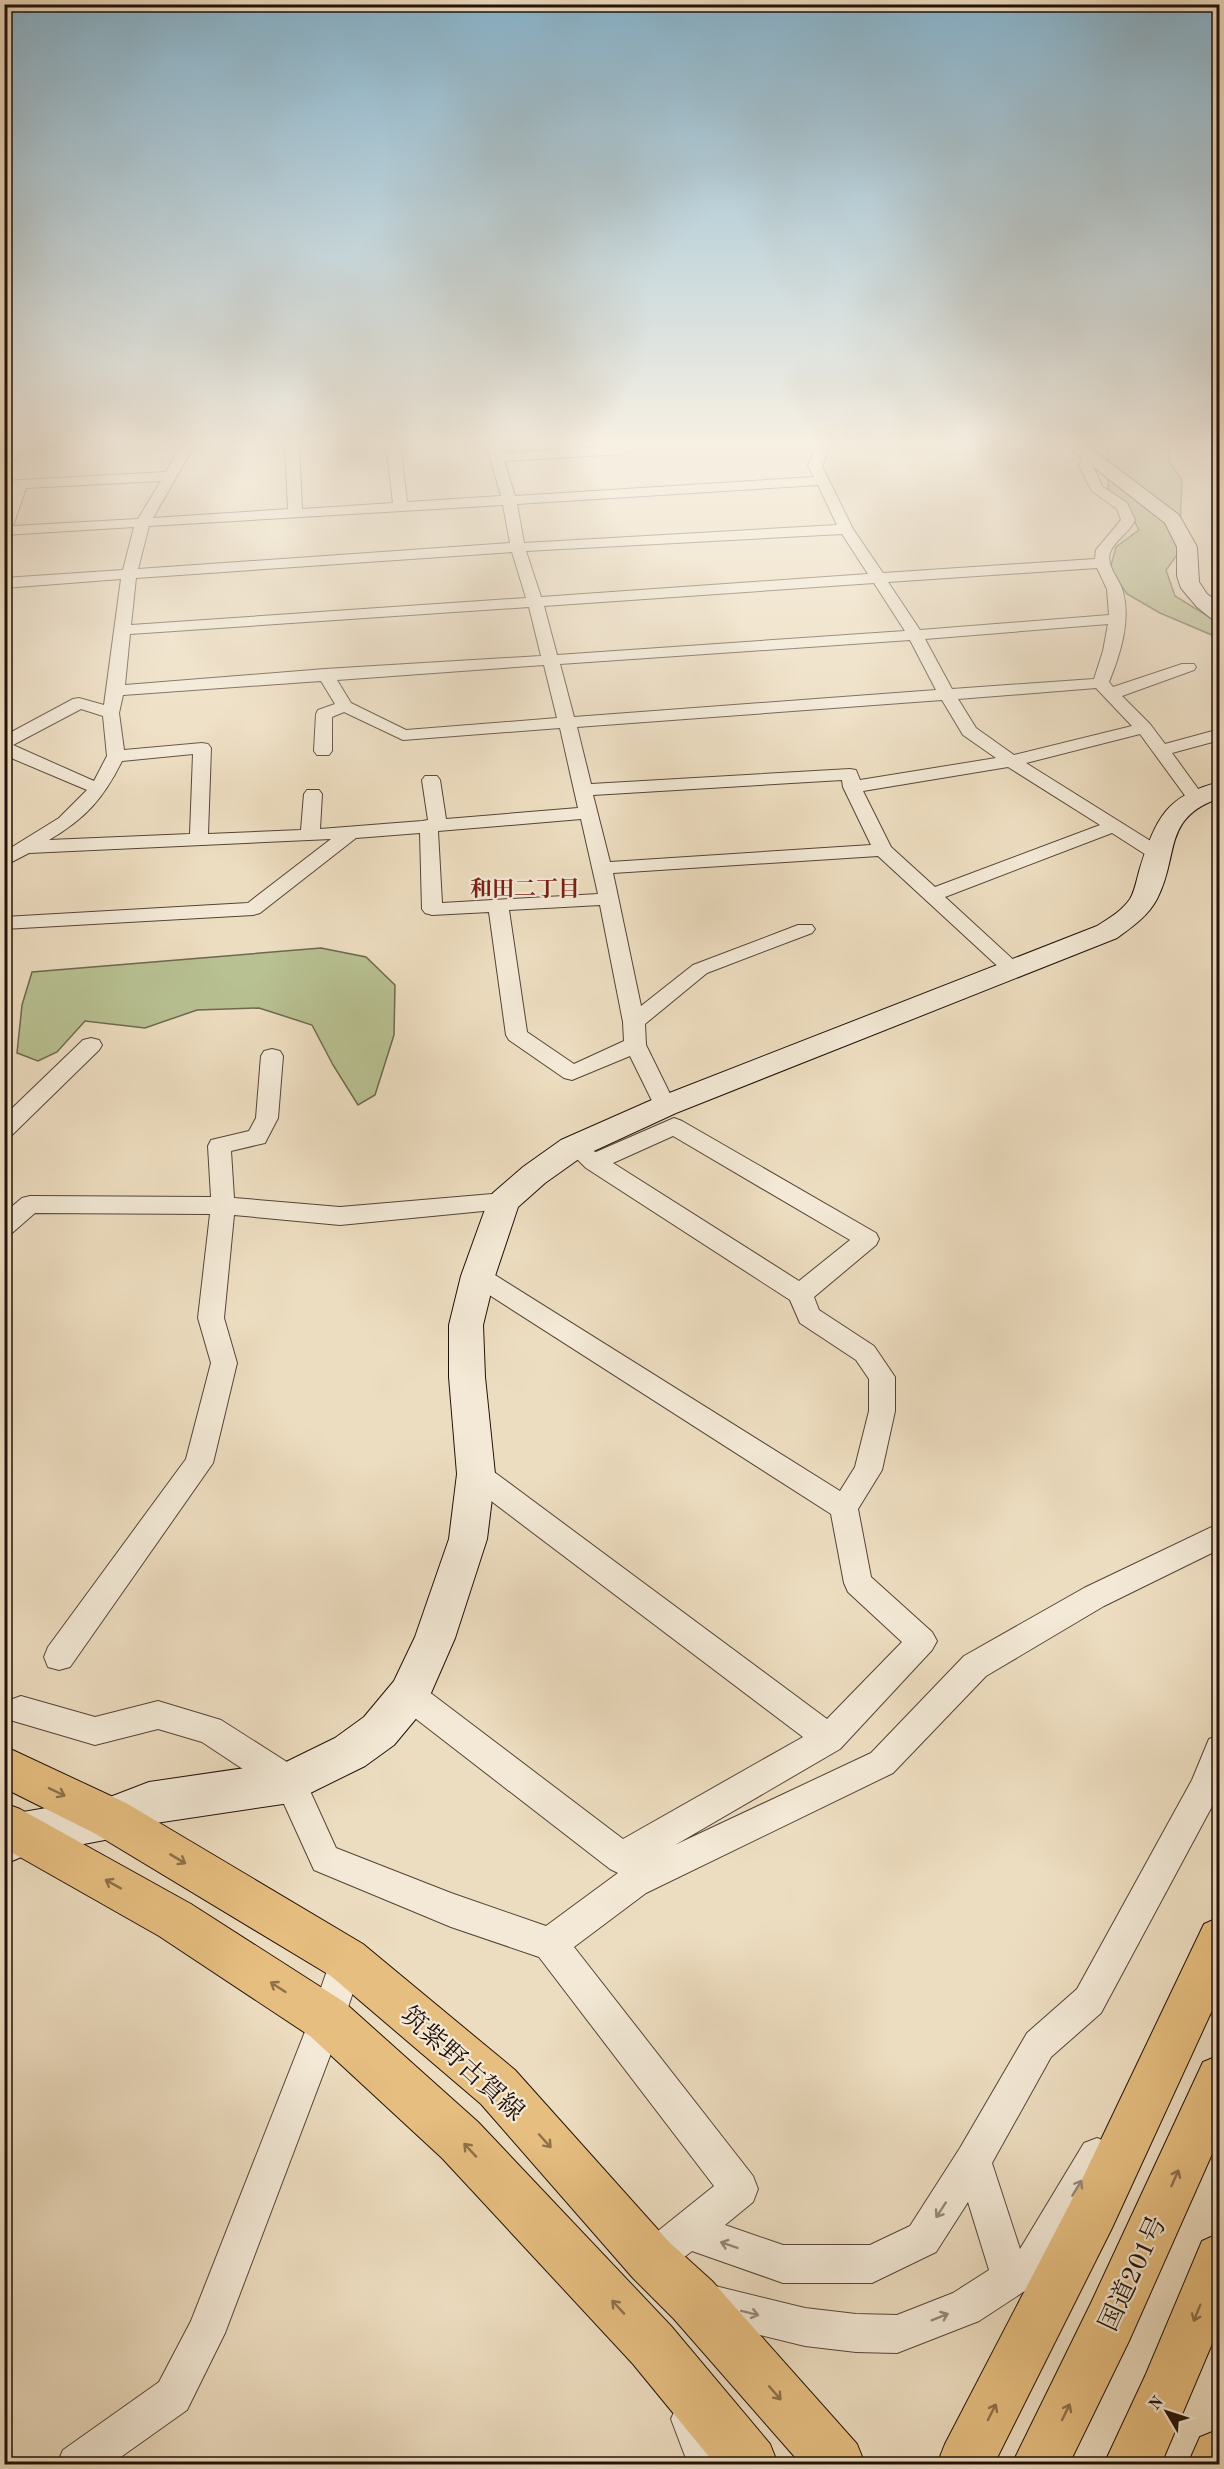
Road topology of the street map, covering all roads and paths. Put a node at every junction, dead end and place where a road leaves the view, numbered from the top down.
1 (133, 559) edge
2 (350, 559) edge
3 (522, 559) edge
4 (866, 559) edge
5 (1102, 559) edge
6 (1189, 559) edge
7 (1102, 563) junction
8 (129, 574) junction
9 (879, 580) junction
10 (4, 583) edge
11 (536, 604) junction
12 (1220, 614) edge
13 (1115, 619) junction
14 (123, 630) junction
15 (916, 636) junction
16 (551, 660) junction
17 (1188, 667) dead end
18 (326, 675) junction
19 (1105, 689) junction
20 (117, 691) junction
21 (946, 693) junction
22 (345, 706) junction
23 (111, 713) junction
24 (567, 723) junction
25 (1144, 728) junction
26 (1220, 734) edge
27 (4, 743) edge
28 (4, 748) edge
29 (324, 751) dead end
30 (1161, 751) junction
31 (116, 756) junction
32 (1011, 761) junction
33 (431, 780) dead end
34 (852, 787) junction
35 (99, 789) junction
36 (582, 790) junction
37 (1207, 793) edge
38 (313, 794) dead end
39 (586, 813) junction
40 (434, 825) junction
41 (1114, 826) junction
42 (351, 833) junction
43 (310, 835) junction
44 (199, 840) junction
45 (27, 847) junction
46 (883, 850) junction
47 (1158, 854) junction
48 (4, 860) edge
49 (602, 868) junction
50 (932, 895) junction
51 (606, 899) junction
52 (498, 904) junction
53 (4, 923) edge
54 (805, 929) dead end
55 (1012, 969) junction
56 (634, 1022) junction
57 (92, 1045) dead end
58 (635, 1046) junction
59 (272, 1056) dead end
60 (665, 1106) junction
61 (8, 1122) edge
62 (583, 1155) junction
63 (504, 1201) junction
64 (223, 1206) junction
65 (4, 1227) edge
66 (478, 1276) junction
67 (800, 1294) junction
68 (476, 1474) junction
69 (844, 1508) junction
70 (1220, 1535) edge
71 (59, 1657) dead end
72 (409, 1695) junction
73 (21, 1710) dead end
74 (829, 1739) junction
75 (1220, 1749) edge
76 (4, 1766) edge
77 (290, 1782) junction
78 (110, 1818) junction
79 (11, 1833) edge
80 (1220, 1938) edge
81 (550, 1944) junction
82 (347, 1960) junction
83 (327, 2019) junction
84 (1220, 2079) edge
85 (973, 2161) junction
86 (670, 2245) junction
87 (1220, 2259) edge
88 (1011, 2278) junction
89 (693, 2300) junction
90 (652, 2344) junction
91 (1220, 2457) edge
92 (77, 2464) edge
93 (708, 2464) edge
94 (750, 2464) edge
95 (837, 2464) edge
96 (965, 2464) edge
97 (1040, 2464) edge
98 (1132, 2464) edge
99 (1216, 2464) edge

1 - 8 street
2 - 8 street
3 - 11 street
4 - 9 street
5 - 7 street
6 - 12 street
7 - 9 street
7 - 13 street
8 - 10 street
8 - 14 street
9 - 11 street
9 - 15 street
11 - 14 street
11 - 16 street
13 - 15 street
13 - 19 street
14 - 20 street
15 - 16 street
15 - 21 street
16 - 18 street
16 - 24 street
17 - 19 street
18 - 20 street
18 - 22 street
19 - 21 street
19 - 25 street
20 - 23 street
21 - 24 street
21 - 32 street
22 - 24 street
22 - 29 street
23 - 27 street
23 - 31 street
24 - 36 street
25 - 30 street
25 - 32 street
26 - 30 street
28 - 35 street
30 - 37 street
31 - 35 street
31 - 44 street
32 - 34 street
32 - 41 street
33 - 40 street
34 - 36 street
34 - 46 street
35 - 45 street
36 - 39 street
37 - 47 street
38 - 43 street
39 - 40 street
39 - 49 street
40 - 42 street
40 - 52 street
41 - 47 street
41 - 50 street
42 - 43 street
42 - 53 street
43 - 44 street
44 - 45 street
45 - 48 street
46 - 49 street
46 - 50 street
47 - 55 street
49 - 51 street
50 - 55 street
51 - 52 street
51 - 56 street
52 - 58 street
54 - 56 street
55 - 60 street
56 - 58 street
57 - 61 street
58 - 60 street
59 - 64 street
60 - 62 street
62 - 63 street
62 - 67 street
62 - 67 street
63 - 64 street
63 - 66 street
64 - 65 street
64 - 71 street
66 - 68 street
66 - 69 street
67 - 69 street
68 - 72 street
68 - 74 street
69 - 74 street
70 - 81 street
72 - 74 street
72 - 77 street
73 - 77 street
75 - 85 street
76 -> 78 main road, 筑紫野古賀線
77 - 78 street
77 - 81 street
78 - 79 street
78 -> 82 main road, 筑紫野古賀線
83 -> 79 main road
88 -> 80 street
96 -> 80 main road
81 - 86 street
82 - 83 street
82 -> 86 main road, 筑紫野古賀線
90 -> 83 main road
83 - 92 street
97 -> 84 main road, 国道201号
85 -> 86 street
85 - 88 street
86 - 89 main road, 筑紫野古賀線
87 -> 98 main road
89 -> 88 street
89 -> 95 main road, 筑紫野古賀線
90 - 93 street
90 - 94 main road
91 - 99 main road

